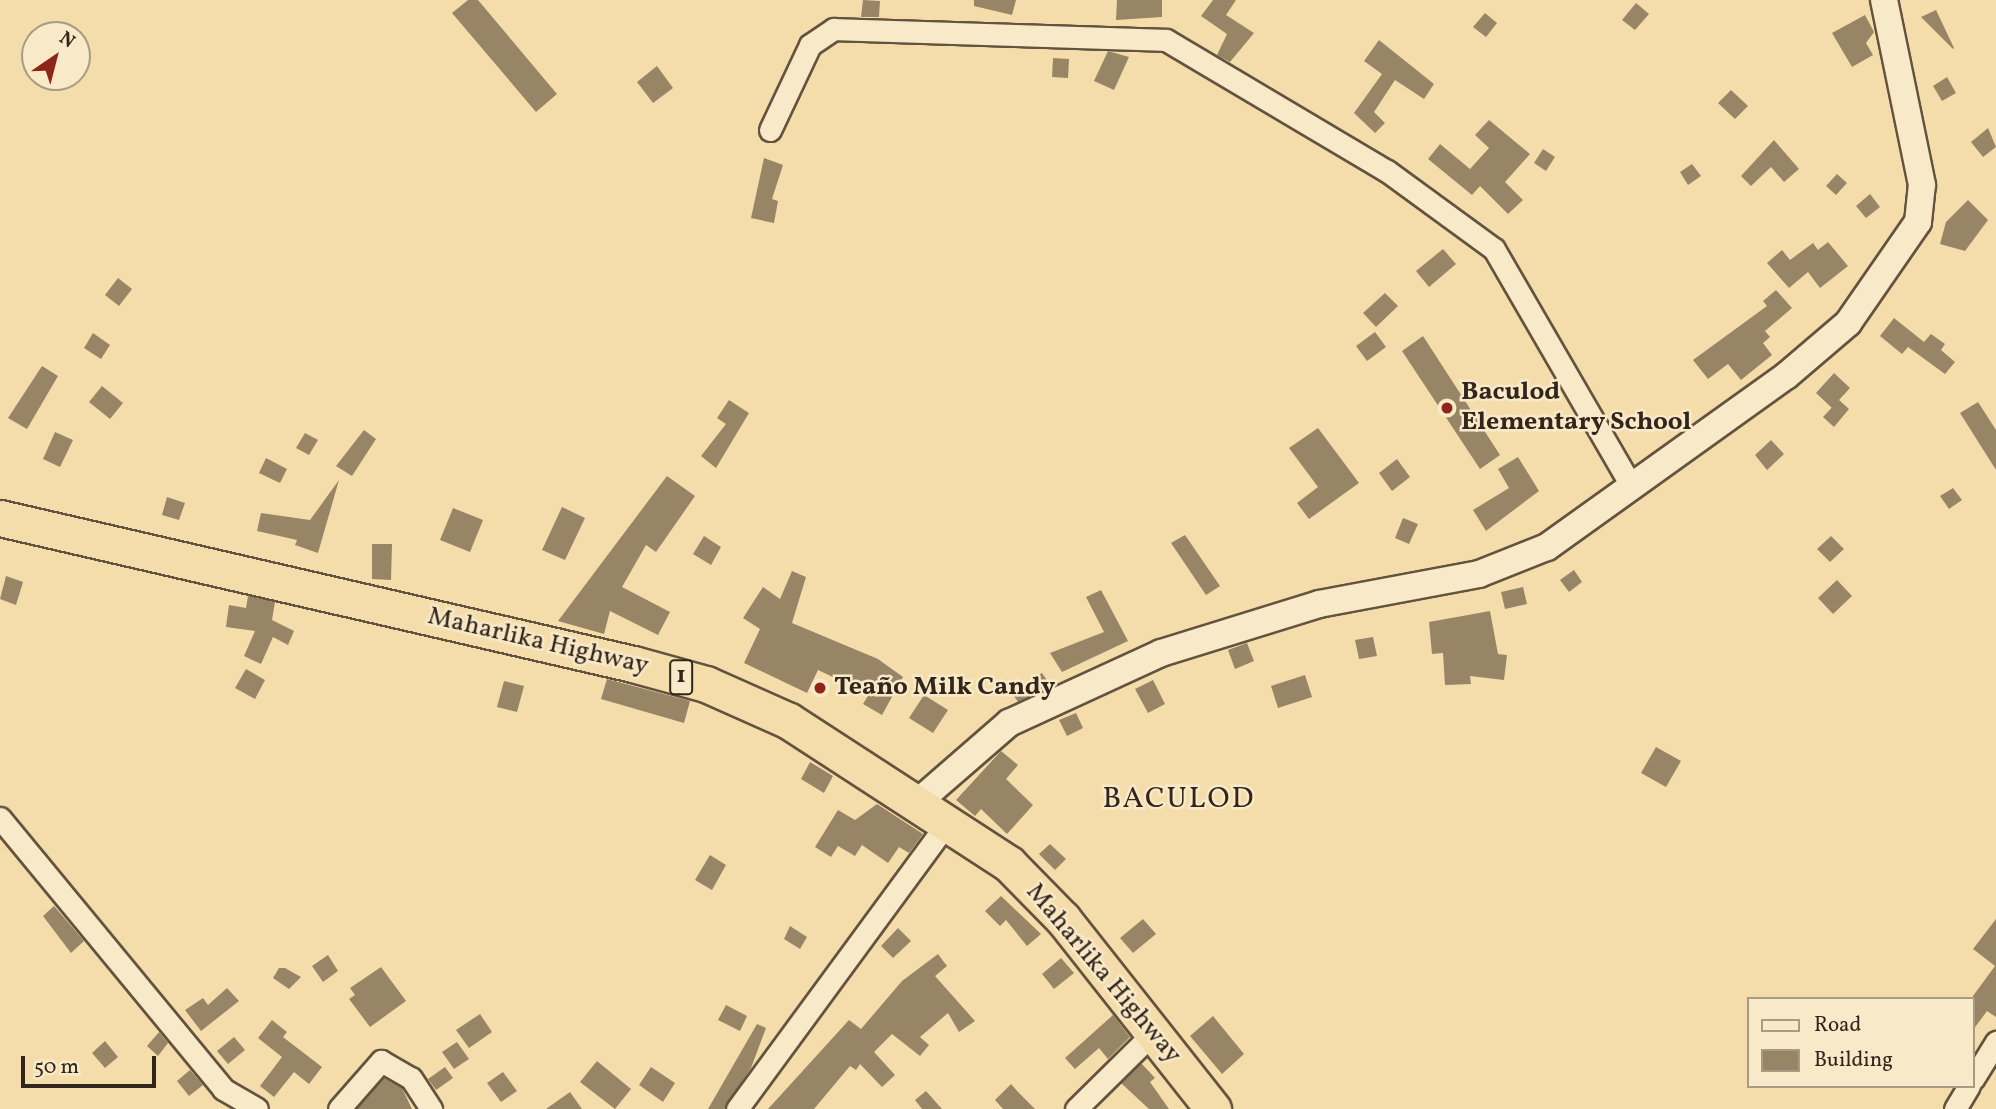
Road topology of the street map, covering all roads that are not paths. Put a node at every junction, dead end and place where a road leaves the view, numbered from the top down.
1 (1884, 0) edge
2 (770, 130) dead end
3 (1630, 484) junction
4 (0, 518) edge
5 (918, 802) junction
6 (0, 818) edge
7 (948, 822) junction
8 (1154, 1032) junction
9 (1996, 1042) edge
10 (1975, 1076) edge
11 (1968, 1088) edge
12 (257, 1109) edge
13 (339, 1109) edge
14 (431, 1109) edge
15 (737, 1109) edge
16 (1076, 1109) edge
17 (1213, 1109) edge
18 (1955, 1109) edge

1 - 3 street
2 - 3 street
3 - 5 street
4 - 5 highway, Maharlika Highway / 1
5 - 7 highway, Maharlika Highway / 1
6 - 12 street
7 - 8 highway, Maharlika Highway / 1
7 - 15 street
8 - 16 street
8 - 17 highway, Maharlika Highway / 1
9 - 10 street
11 - 18 street
13 - 14 street

